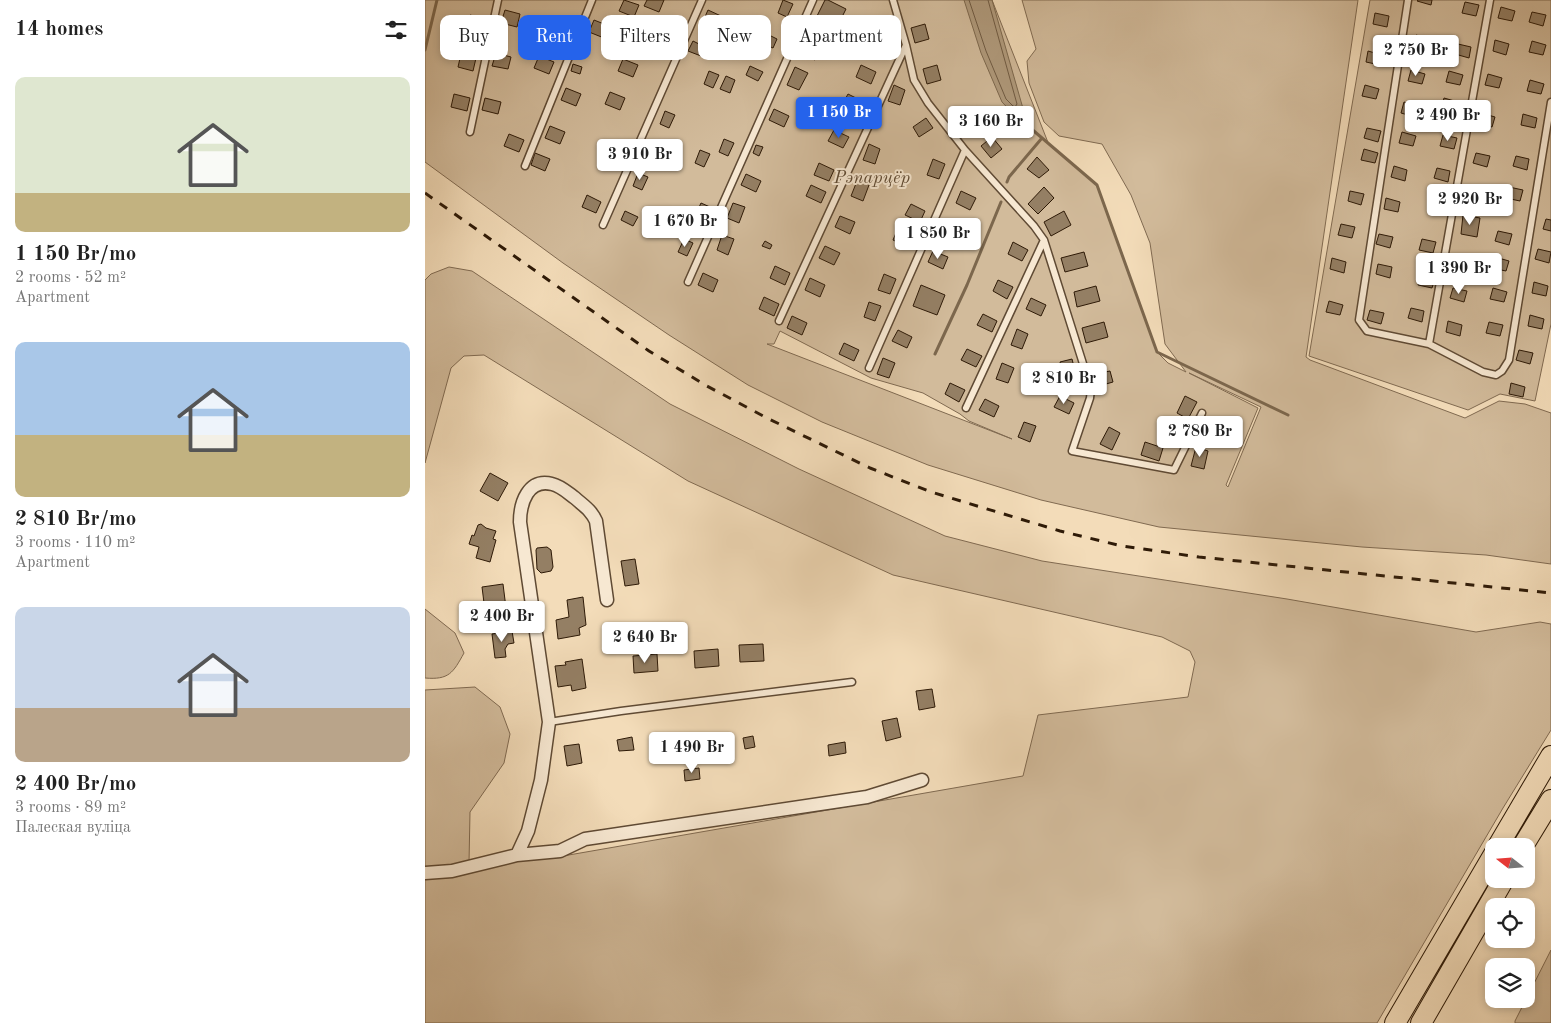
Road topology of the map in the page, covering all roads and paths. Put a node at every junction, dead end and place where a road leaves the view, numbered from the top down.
1 (499, 0) edge
2 (592, 0) edge
3 (702, 0) edge
4 (813, 0) edge
5 (893, 0) edge
6 (1408, 0) edge
7 (1490, 0) edge
8 (906, 46) junction
9 (1551, 102) edge
10 (470, 132) dead end
11 (965, 150) junction
12 (525, 166) dead end
13 (603, 225) dead end
14 (1043, 240) junction
15 (687, 282) dead end
16 (779, 321) dead end
17 (1429, 344) junction
18 (869, 368) dead end
19 (967, 408) dead end
20 (1202, 414) dead end
21 (607, 600) dead end
22 (852, 682) dead end
23 (549, 722) junction
24 (1551, 756) edge
25 (922, 780) dead end
26 (1551, 800) edge
27 (1503, 838) edge
28 (1528, 838) edge
29 (517, 855) junction
30 (1485, 869) edge
31 (425, 873) edge
32 (1499, 888) edge
33 (1395, 1023) edge
34 (1421, 1023) edge

1 - 10 lane
2 - 12 lane
3 - 13 lane
4 - 15 lane
5 - 8 lane
6 - 17 lane
7 - 17 lane
8 - 11 lane
8 - 16 lane
9 - 17 lane
11 - 14 lane
11 - 18 lane
14 - 19 lane
14 - 20 lane
21 - 23 street
22 - 23 lane
23 - 29 street
24 - 27 highway
25 - 29 street
26 - 28 highway
29 - 31 street
30 - 33 highway
32 - 34 highway

